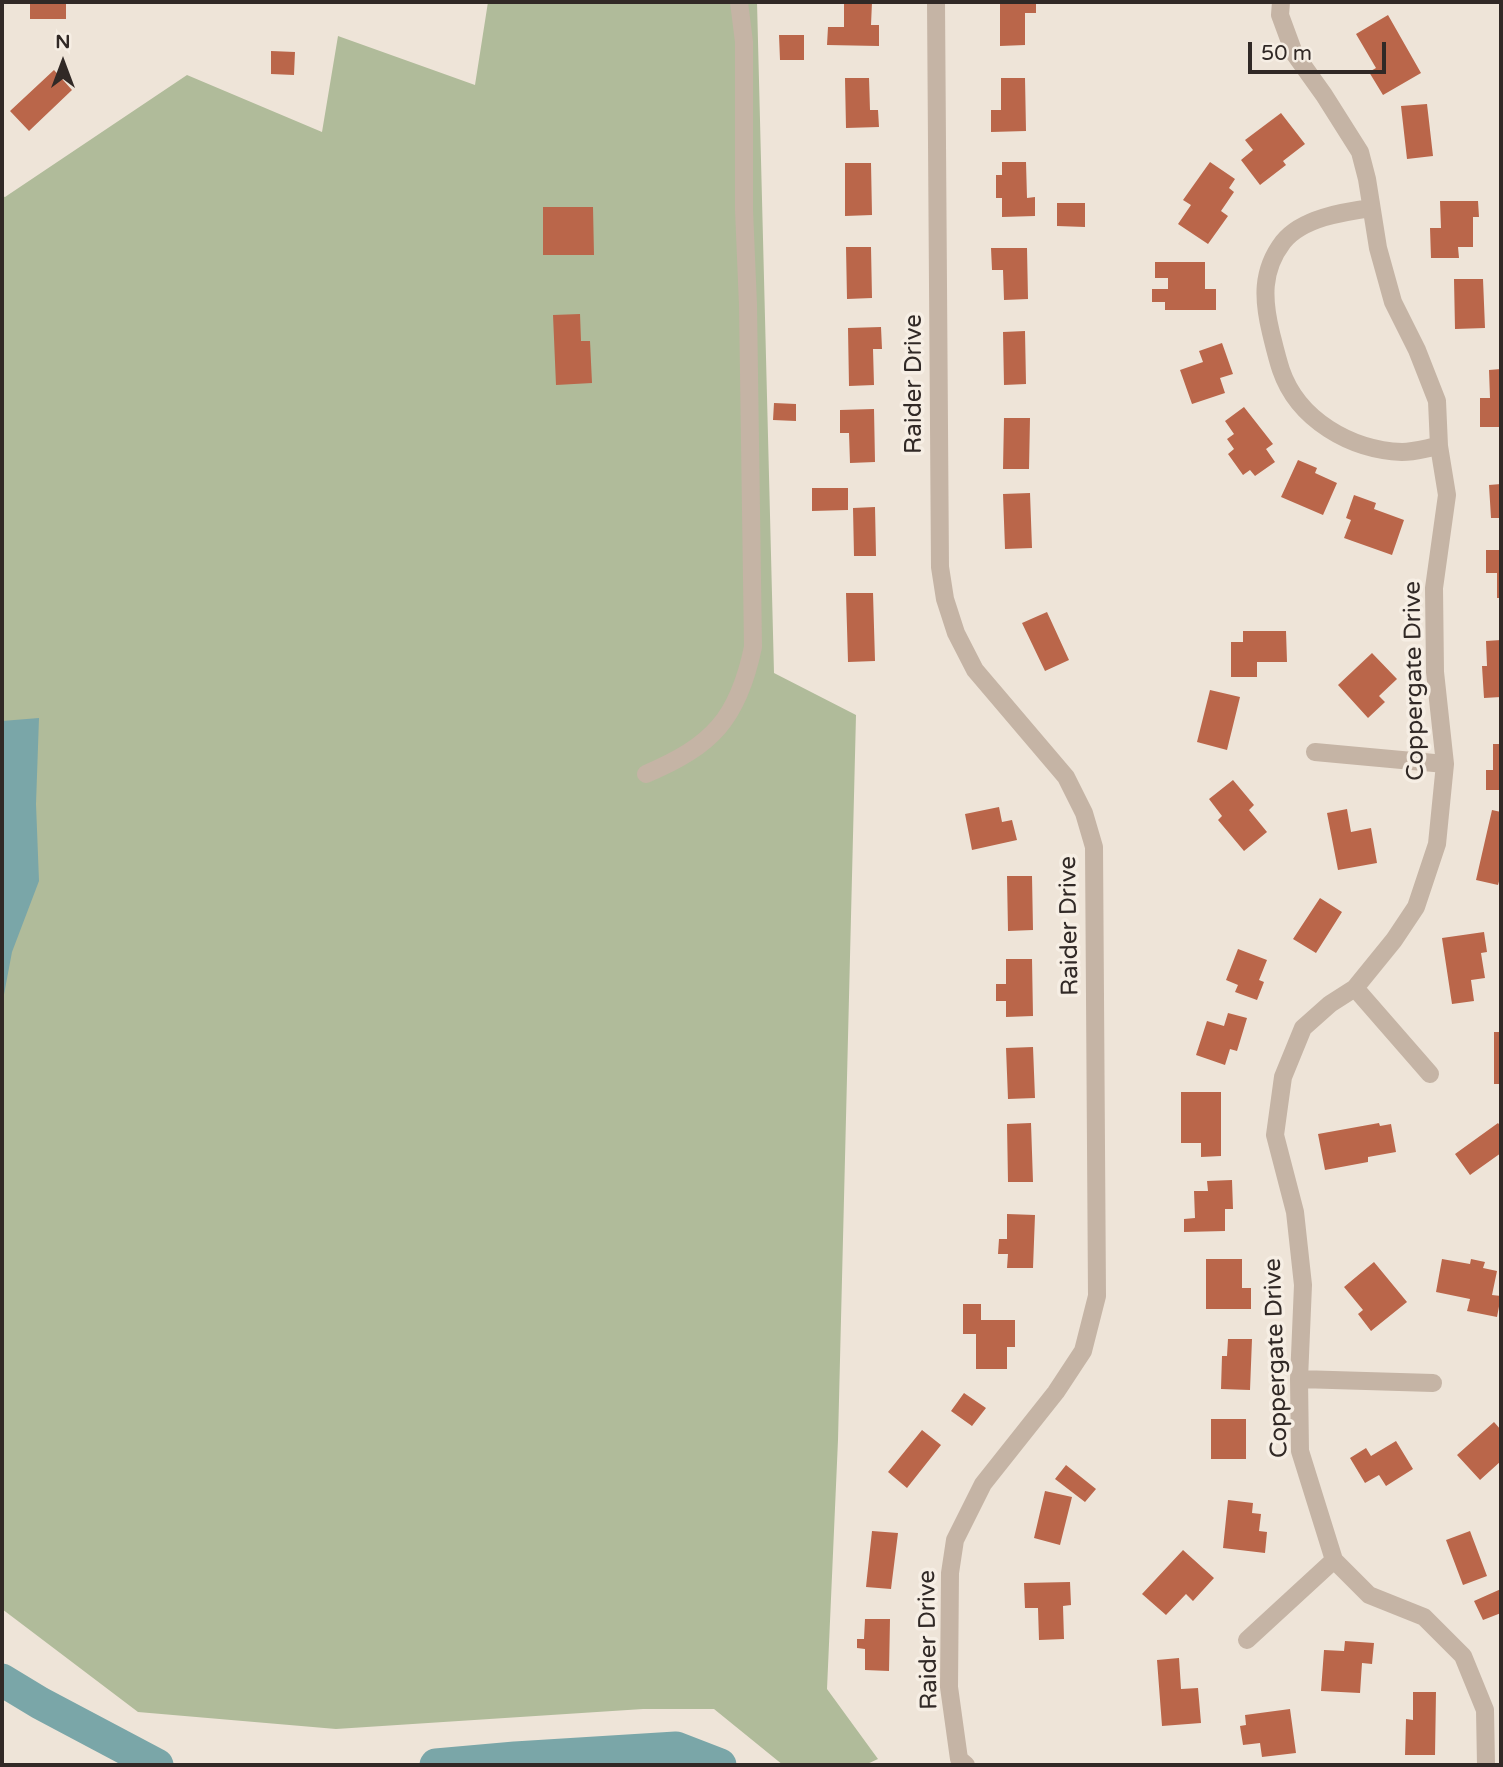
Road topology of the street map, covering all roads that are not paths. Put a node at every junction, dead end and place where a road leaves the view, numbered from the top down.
1 (739, 2) edge
2 (936, 2) edge
3 (1280, 2) edge
4 (1371, 208) junction
5 (1439, 446) junction
6 (1315, 752) dead end
7 (1445, 764) junction
8 (646, 774) dead end
9 (1355, 988) junction
10 (1430, 1074) dead end
11 (1299, 1378) junction
12 (1433, 1382) dead end
13 (1334, 1560) junction
14 (1247, 1640) dead end
15 (967, 1765) edge
16 (1486, 1765) edge

1 - 8 street
2 - 15 street, Raider Drive
3 - 4 street, Coppergate Drive
4 - 5 street, Coppergate Drive
4 - 5 street
5 - 7 street, Coppergate Drive
6 - 7 street
7 - 9 street, Coppergate Drive
9 - 10 street
9 - 11 street, Coppergate Drive
11 - 12 street
11 - 13 street, Coppergate Drive
13 - 14 street
13 - 16 street, Coppergate Drive

